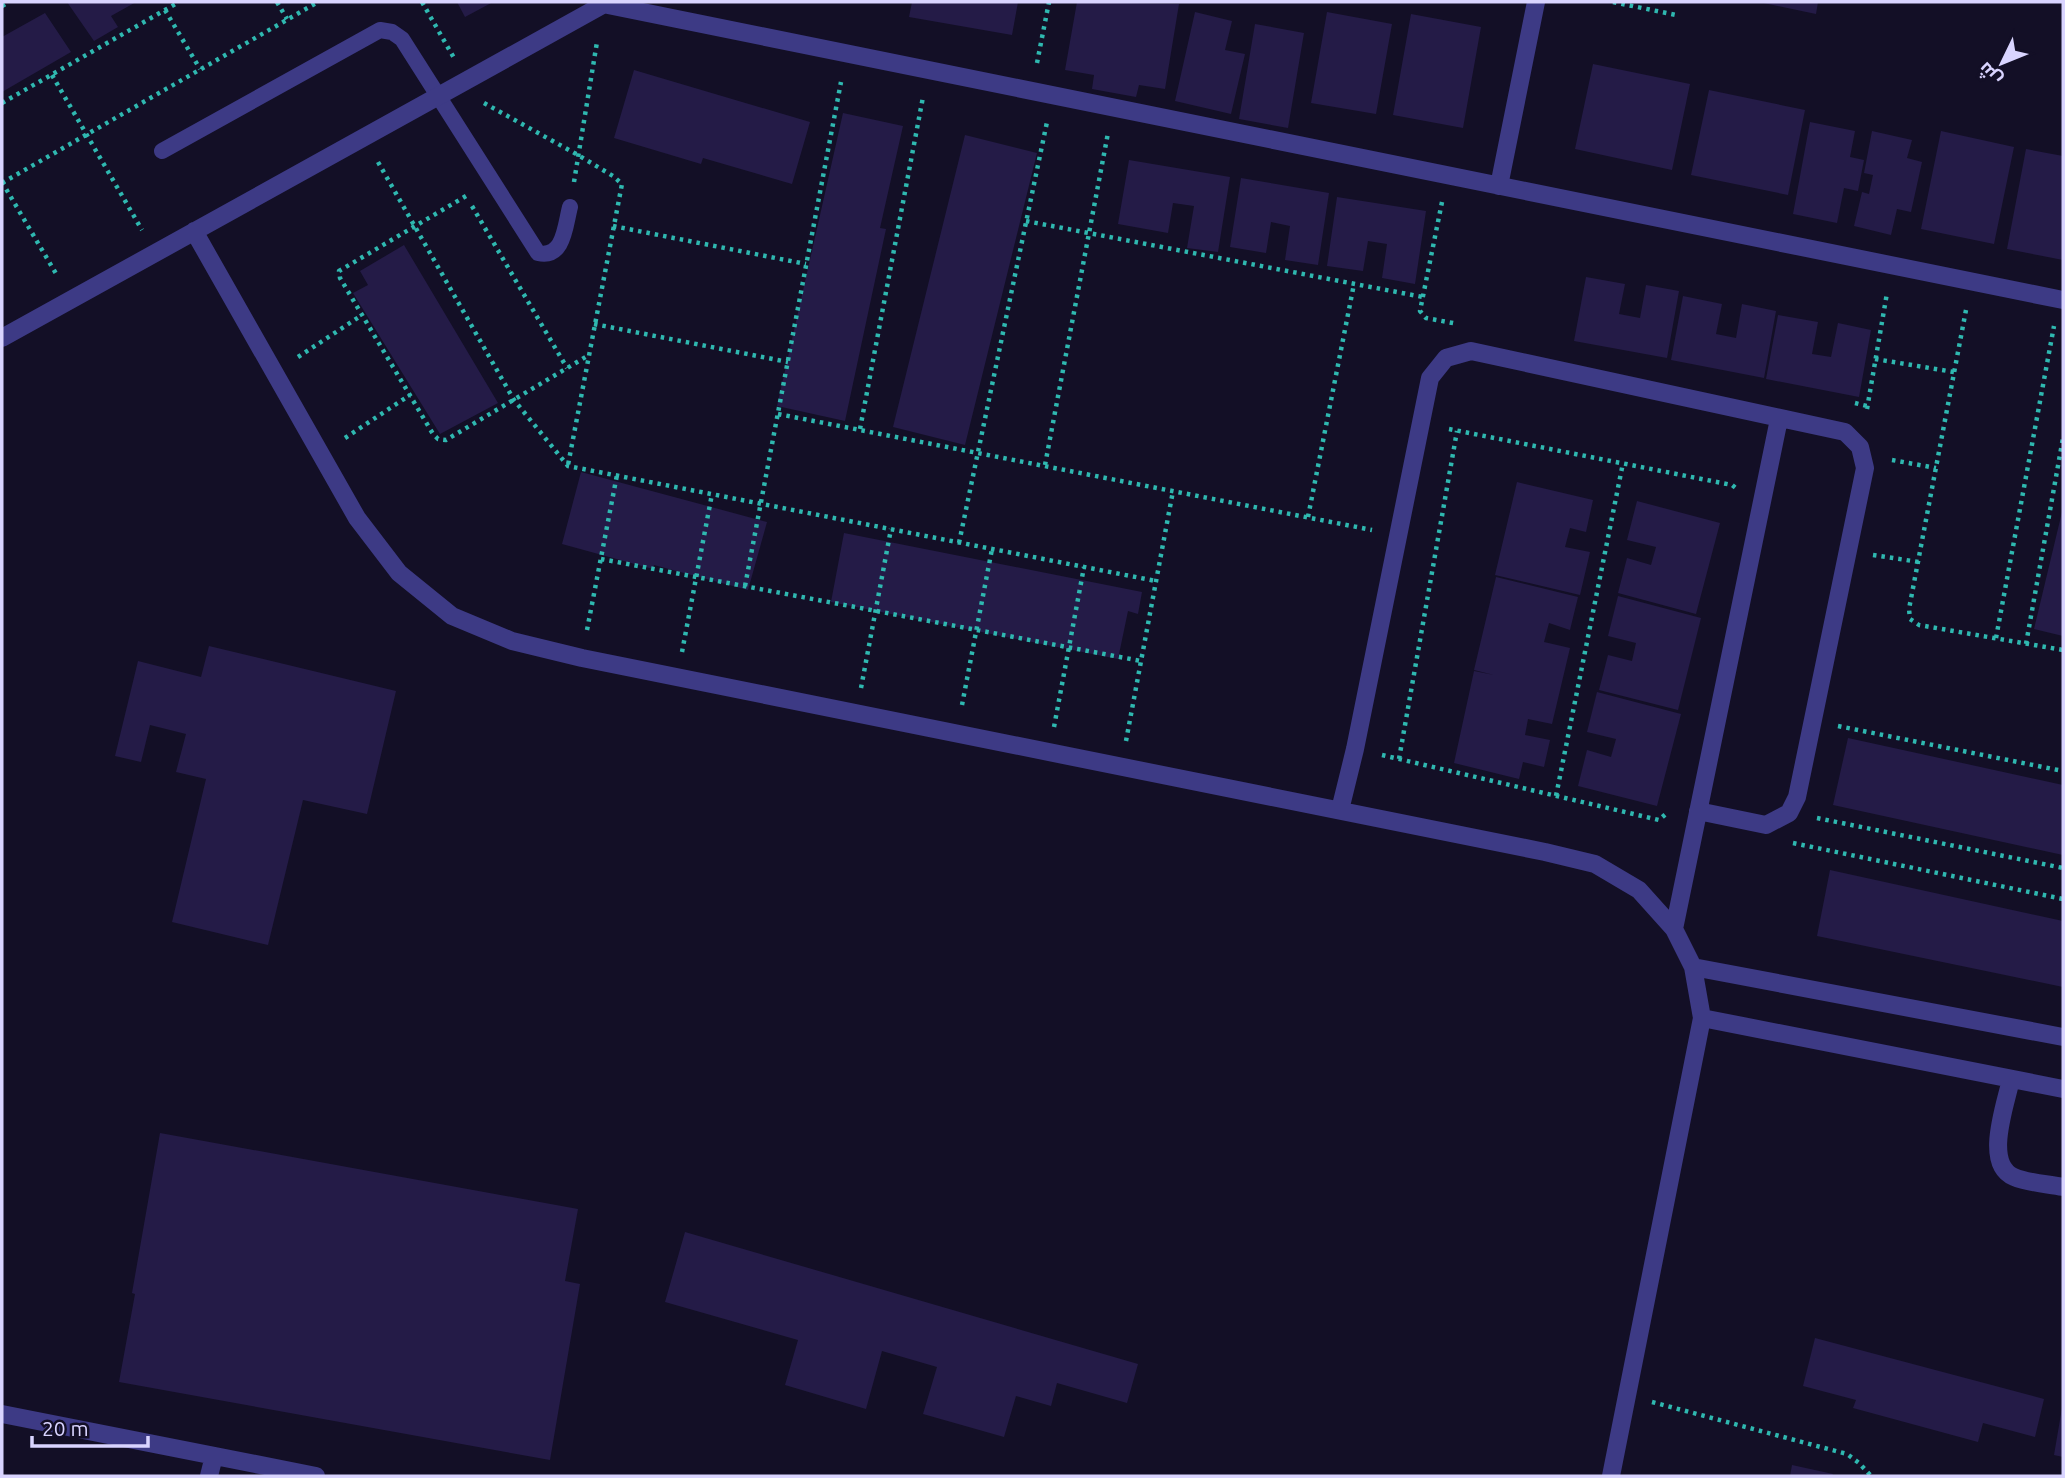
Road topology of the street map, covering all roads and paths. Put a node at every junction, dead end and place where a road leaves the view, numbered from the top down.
1 (9, 2) edge
2 (178, 2) edge
3 (277, 2) edge
4 (318, 2) edge
5 (422, 2) edge
6 (1049, 2) edge
7 (1536, 2) edge
8 (1613, 2) edge
9 (605, 3) edge
10 (2, 6) edge
11 (165, 10) junction
12 (1676, 15) dead end
13 (287, 19) junction
14 (846, 54) junction
15 (200, 69) junction
16 (928, 70) junction
17 (51, 75) junction
18 (467, 80) junction
19 (1031, 91) junction
20 (437, 96) junction
21 (1052, 96) junction
22 (2, 103) edge
23 (1113, 108) junction
24 (86, 134) junction
25 (363, 137) junction
26 (162, 151) dead end
27 (1447, 175) junction
28 (2, 182) edge
29 (460, 185) dead end
30 (1499, 186) junction
31 (466, 196) junction
32 (570, 207) joint
33 (1026, 221) junction
34 (414, 226) junction
35 (613, 226) dead end
36 (194, 231) junction
37 (1089, 234) junction
38 (155, 252) junction
39 (806, 264) junction
40 (1892, 265) junction
41 (1971, 282) junction
42 (1354, 284) junction
43 (1423, 297) junction
44 (71, 299) junction
45 (2061, 300) edge
46 (362, 315) junction
47 (594, 324) dead end
48 (1466, 326) dead end
49 (2, 338) edge
50 (589, 355) dead end
51 (1875, 359) junction
52 (788, 362) junction
53 (567, 369) junction
54 (1954, 372) junction
55 (275, 373) junction
56 (410, 395) junction
57 (514, 400) junction
58 (1854, 403) dead end
59 (1867, 406) junction
60 (778, 414) junction
61 (1779, 419) junction
62 (1420, 423) junction
63 (860, 429) junction
64 (1457, 430) junction
65 (2063, 438) edge
66 (1862, 451) junction
67 (978, 452) junction
68 (321, 454) junction
69 (1623, 463) junction
70 (1045, 465) junction
71 (1936, 468) junction
72 (617, 475) junction
73 (1173, 491) junction
74 (712, 494) junction
75 (1739, 496) dead end
76 (761, 503) junction
77 (1308, 517) junction
78 (891, 529) junction
79 (1397, 535) junction
80 (959, 543) junction
81 (992, 549) junction
82 (1848, 551) junction
83 (601, 559) junction
84 (1919, 562) junction
85 (1084, 567) junction
86 (696, 577) junction
87 (1156, 581) junction
88 (746, 586) junction
89 (876, 611) junction
90 (976, 630) junction
91 (1996, 638) junction
92 (2026, 644) junction
93 (1069, 648) junction
94 (2063, 650) edge
95 (582, 658) junction
96 (1141, 661) junction
97 (677, 676) junction
98 (856, 713) junction
99 (1813, 721) junction
100 (957, 733) junction
101 (1355, 749) junction
102 (1049, 752) junction
103 (1399, 759) junction
104 (1121, 766) junction
105 (2063, 771) edge
106 (1556, 796) junction
107 (1340, 810) junction
108 (1671, 810) dead end
109 (1698, 811) junction
110 (1789, 813) junction
111 (1766, 825) junction
112 (2063, 868) edge
113 (2063, 899) edge
114 (1674, 929) junction
115 (1693, 967) junction
116 (1702, 1018) junction
117 (2063, 1037) edge
118 (2011, 1079) junction
119 (2063, 1089) edge
120 (2063, 1187) edge
121 (1627, 1396) junction
122 (2, 1414) edge
123 (214, 1456) junction
124 (209, 1476) edge
125 (316, 1476) edge
126 (1611, 1476) edge
127 (1871, 1476) edge

1 - 10 path
2 - 11 path
3 - 13 path
4 - 13 path
5 - 18 path
6 - 19 path
7 - 30 street
8 - 12 path
9 - 14 street
9 - 18 street
9 - 32 path
11 - 15 path
11 - 17 path
13 - 15 path
14 - 16 street
14 - 39 path
15 - 24 path
16 - 19 street
16 - 63 path
17 - 22 path
17 - 24 path
18 - 20 street
19 - 21 street
20 - 25 street
20 - 26 lane
20 - 32 lane
21 - 23 street
21 - 33 path
23 - 27 street
23 - 37 path
24 - 28 path
24 - 38 path
25 - 34 path
25 - 36 street
27 - 30 street
27 - 43 path
28 - 44 path
29 - 31 path
30 - 40 street
31 - 34 path
31 - 53 path
33 - 37 path
33 - 67 path
34 - 46 path
34 - 57 path
35 - 39 path
36 - 38 street
36 - 55 street
37 - 42 path
37 - 70 path
38 - 44 street
39 - 52 path
40 - 41 street
40 - 51 path
41 - 45 street
41 - 54 path
42 - 43 path
42 - 77 path
43 - 48 path
44 - 49 street
45 - 91 path
46 - 55 path
46 - 56 path
47 - 52 path
50 - 53 path
51 - 54 path
51 - 59 path
52 - 60 path
53 - 57 path
54 - 71 path
55 - 68 street
56 - 57 path
56 - 68 path
57 - 72 path
58 - 59 path
59 - 66 path
60 - 63 path
60 - 76 path
61 - 62 street
61 - 66 street
61 - 109 street
62 - 64 path
62 - 79 street
63 - 67 path
64 - 69 path
64 - 103 path
65 - 92 path
66 - 71 path
66 - 82 street
67 - 70 path
67 - 80 path
68 - 95 street
69 - 75 path
69 - 106 path
70 - 73 path
71 - 84 path
72 - 74 path
72 - 83 path
73 - 77 path
73 - 87 path
74 - 76 path
74 - 86 path
76 - 78 path
76 - 88 path
77 - 79 path
78 - 80 path
78 - 89 path
79 - 101 street
80 - 81 path
81 - 85 path
81 - 90 path
82 - 84 path
82 - 99 street
83 - 86 path
83 - 95 path
84 - 91 path
85 - 87 path
85 - 93 path
86 - 88 path
86 - 97 path
87 - 96 path
88 - 89 path
89 - 90 path
89 - 98 path
90 - 93 path
90 - 100 path
91 - 92 path
92 - 94 path
93 - 96 path
93 - 102 path
95 - 97 street
96 - 104 path
97 - 98 street
98 - 100 street
99 - 105 path
99 - 110 street
100 - 102 street
101 - 103 path
101 - 107 street
102 - 104 street
103 - 106 path
104 - 107 street
106 - 108 path
107 - 114 street
109 - 111 street
109 - 114 street
110 - 111 street
110 - 112 path
111 - 113 path
114 - 115 street
115 - 116 street
115 - 117 street
116 - 118 street
116 - 121 street
118 - 119 street
118 - 120 street
121 - 126 street
121 - 127 path
122 - 123 street
123 - 124 street
123 - 125 street

